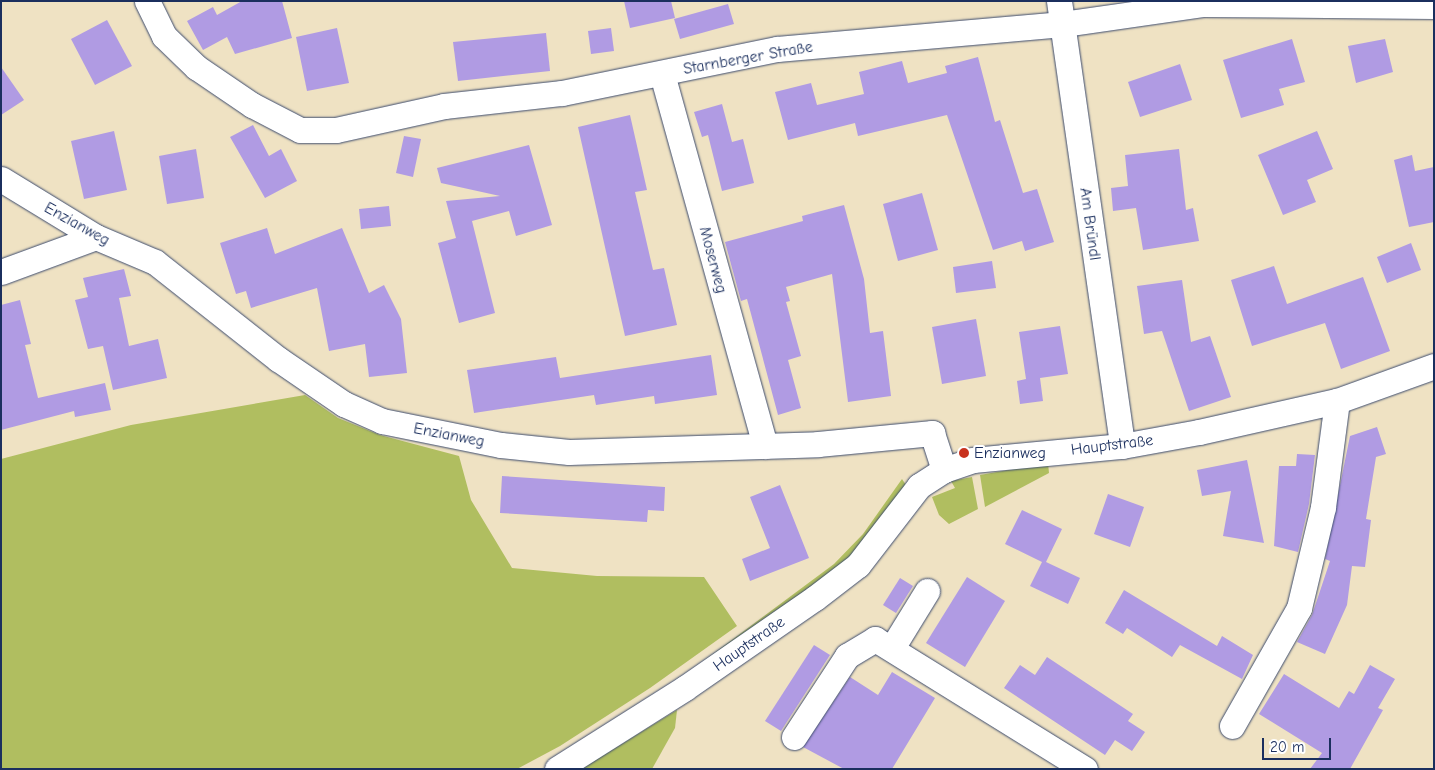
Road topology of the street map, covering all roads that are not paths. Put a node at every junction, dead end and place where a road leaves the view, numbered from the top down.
1 (147, 1) edge
2 (1434, 6) edge
3 (1061, 12) edge
4 (662, 74) junction
5 (1, 179) edge
6 (96, 238) junction
7 (1, 272) edge
8 (1434, 366) edge
9 (1337, 401) junction
10 (765, 446) junction
11 (1122, 446) junction
12 (944, 470) junction
13 (927, 591) dead end
14 (892, 648) junction
15 (1232, 726) dead end
16 (794, 737) dead end
17 (557, 769) edge
18 (1085, 769) edge

1 - 4 street, Starnberger Straße
2 - 3 street, Starnberger Straße
3 - 4 street, Starnberger Straße
3 - 11 street, Am Bründl
4 - 10 street, Moserweg
5 - 6 street, Enzianweg
6 - 7 street
6 - 10 street, Enzianweg
8 - 9 street, Hauptstraße
9 - 11 street, Hauptstraße
9 - 15 street
10 - 12 street, Enzianweg
11 - 12 street, Hauptstraße
12 - 17 street, Hauptstraße
13 - 14 street
14 - 16 street
14 - 18 street

